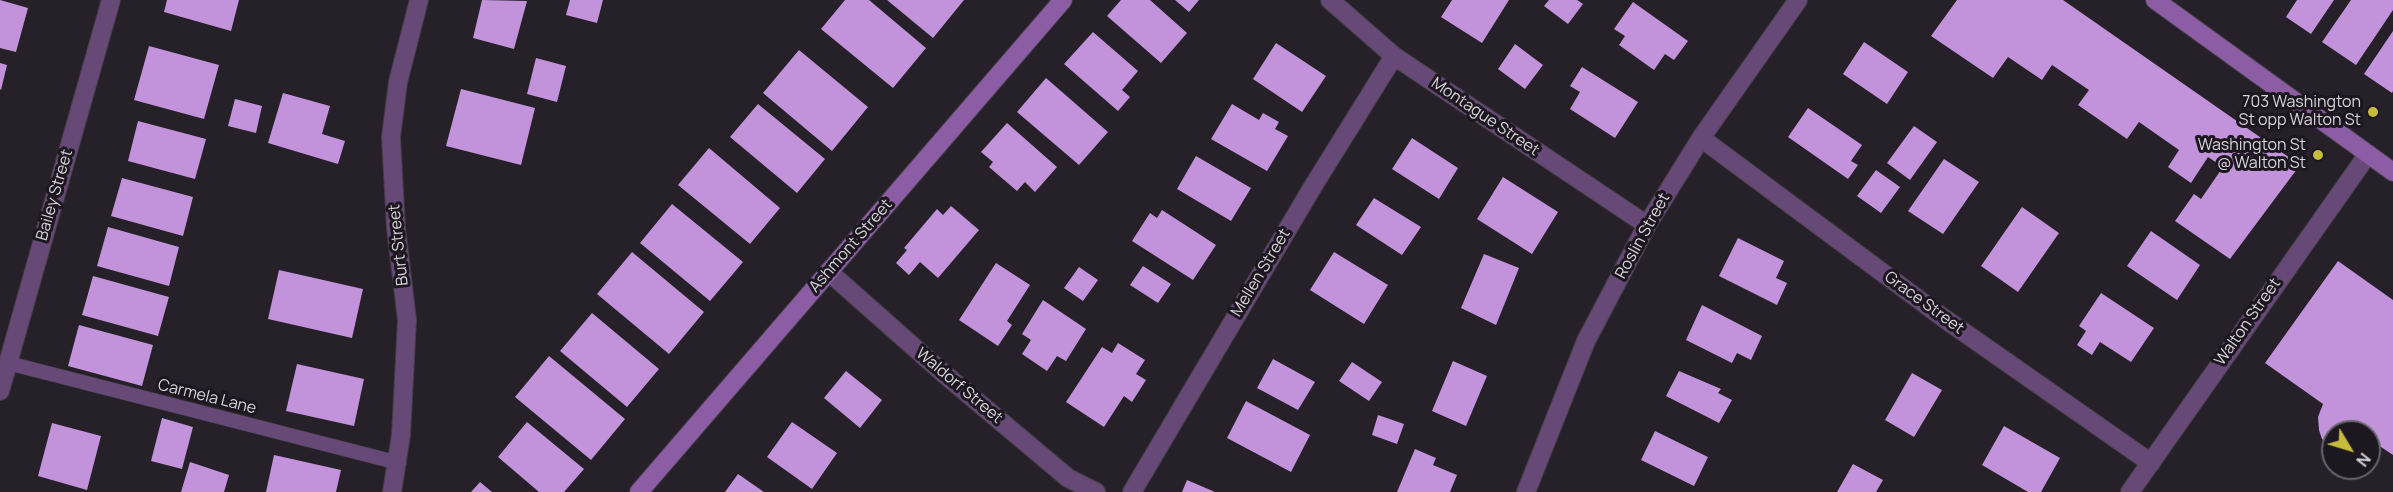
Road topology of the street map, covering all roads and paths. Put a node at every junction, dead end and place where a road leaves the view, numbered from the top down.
1 (111, 0) edge
2 (419, 0) edge
3 (1063, 0) edge
4 (1330, 0) edge
5 (1798, 0) edge
6 (2155, 0) edge
7 (1394, 56) junction
8 (1701, 138) junction
9 (2368, 154) junction
10 (2393, 172) edge
11 (1647, 225) junction
12 (829, 272) junction
13 (6, 344) edge
14 (8, 363) junction
15 (0, 391) edge
16 (399, 463) junction
17 (2151, 463) junction
18 (392, 492) edge
19 (639, 492) edge
20 (1096, 492) edge
21 (1132, 492) edge
22 (1526, 492) edge
23 (2130, 492) edge

1 - 13 street, Bailey Street
2 - 16 street, Burt Street
3 - 12 street, Ashmont Street
4 - 7 street, Montague Street
5 - 8 street, Roslin Street
6 - 9 street
7 - 11 street, Montague Street
7 - 21 street, Mellen Street
8 - 11 street, Roslin Street
8 - 17 street, Grace Street
9 - 10 street
9 - 17 street, Walton Street
11 - 22 street, Roslin Street
12 - 19 street, Ashmont Street
12 - 20 street, Waldorf Street
13 - 14 street, Bailey Street
14 - 15 street, Bailey Street
14 - 16 lane, Carmela Lane
16 - 18 street, Burt Street
17 - 23 street, Walton Street

